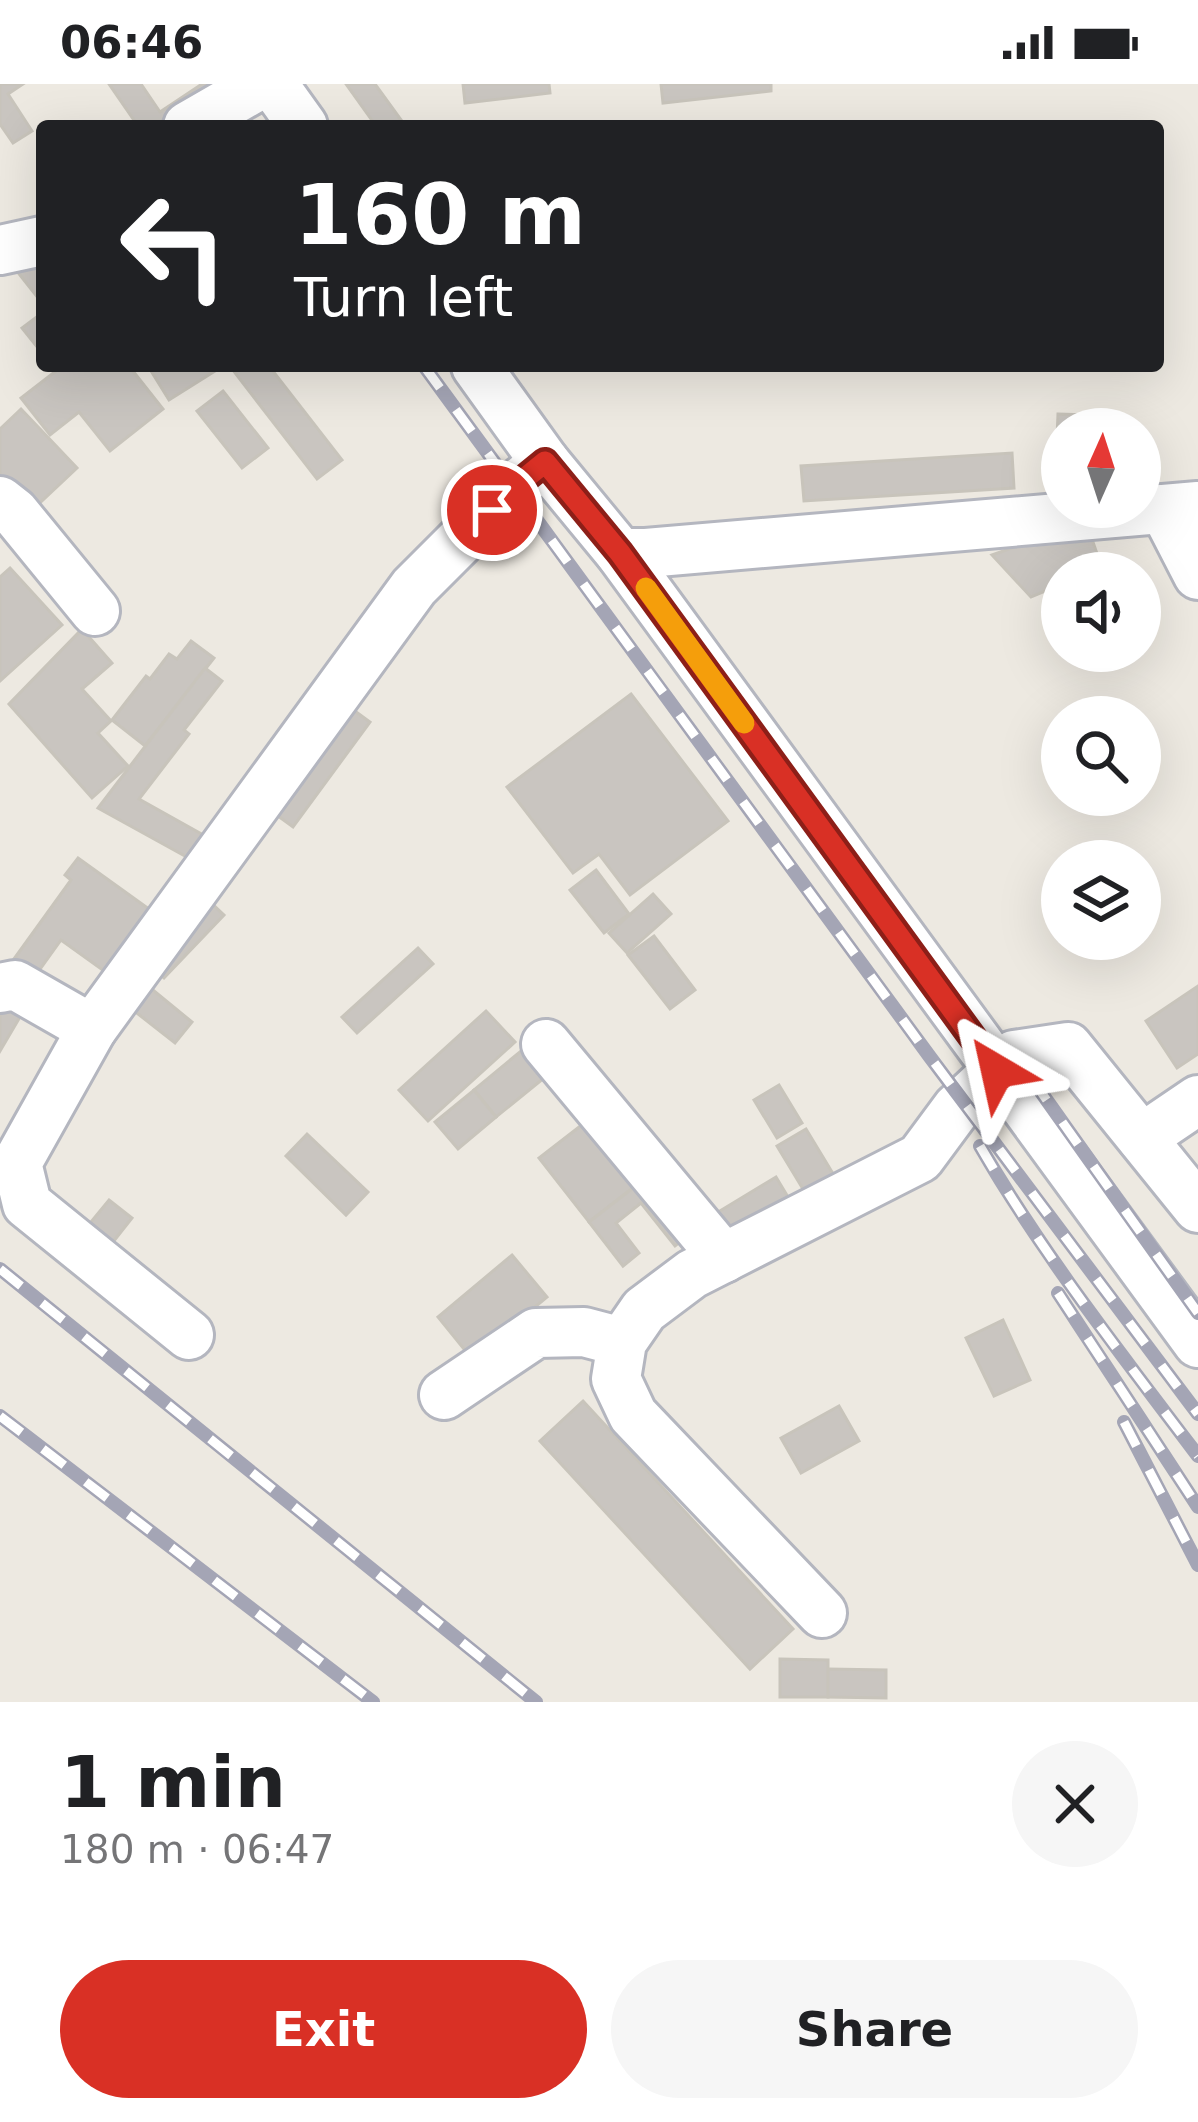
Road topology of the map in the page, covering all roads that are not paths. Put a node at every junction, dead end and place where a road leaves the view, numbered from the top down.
1 (260, 84) edge
2 (273, 84) edge
3 (198, 120) edge
4 (299, 120) edge
5 (36, 242) edge
6 (0, 250) edge
7 (480, 372) edge
8 (545, 462) junction
9 (0, 501) edge
10 (1181, 507) edge
11 (620, 553) junction
12 (1198, 574) edge
13 (95, 611) dead end
14 (0, 988) edge
15 (92, 1029) junction
16 (546, 1044) dead end
17 (997, 1071) junction
18 (1198, 1100) edge
19 (1142, 1138) junction
20 (1198, 1208) edge
21 (724, 1258) junction
22 (190, 1335) dead end
23 (622, 1342) junction
24 (1198, 1343) edge
25 (443, 1395) dead end
26 (822, 1613) dead end

1 - 3 street
2 - 4 street
5 - 6 street
7 - 8 street
8 - 11 street
8 - 15 street
9 - 13 street
10 - 11 street
10 - 12 street
11 - 17 street
14 - 15 street
15 - 22 street
16 - 21 street
17 - 19 street
17 - 21 street
17 - 24 street
18 - 19 street
19 - 20 street
21 - 23 street
23 - 25 street
23 - 26 street

